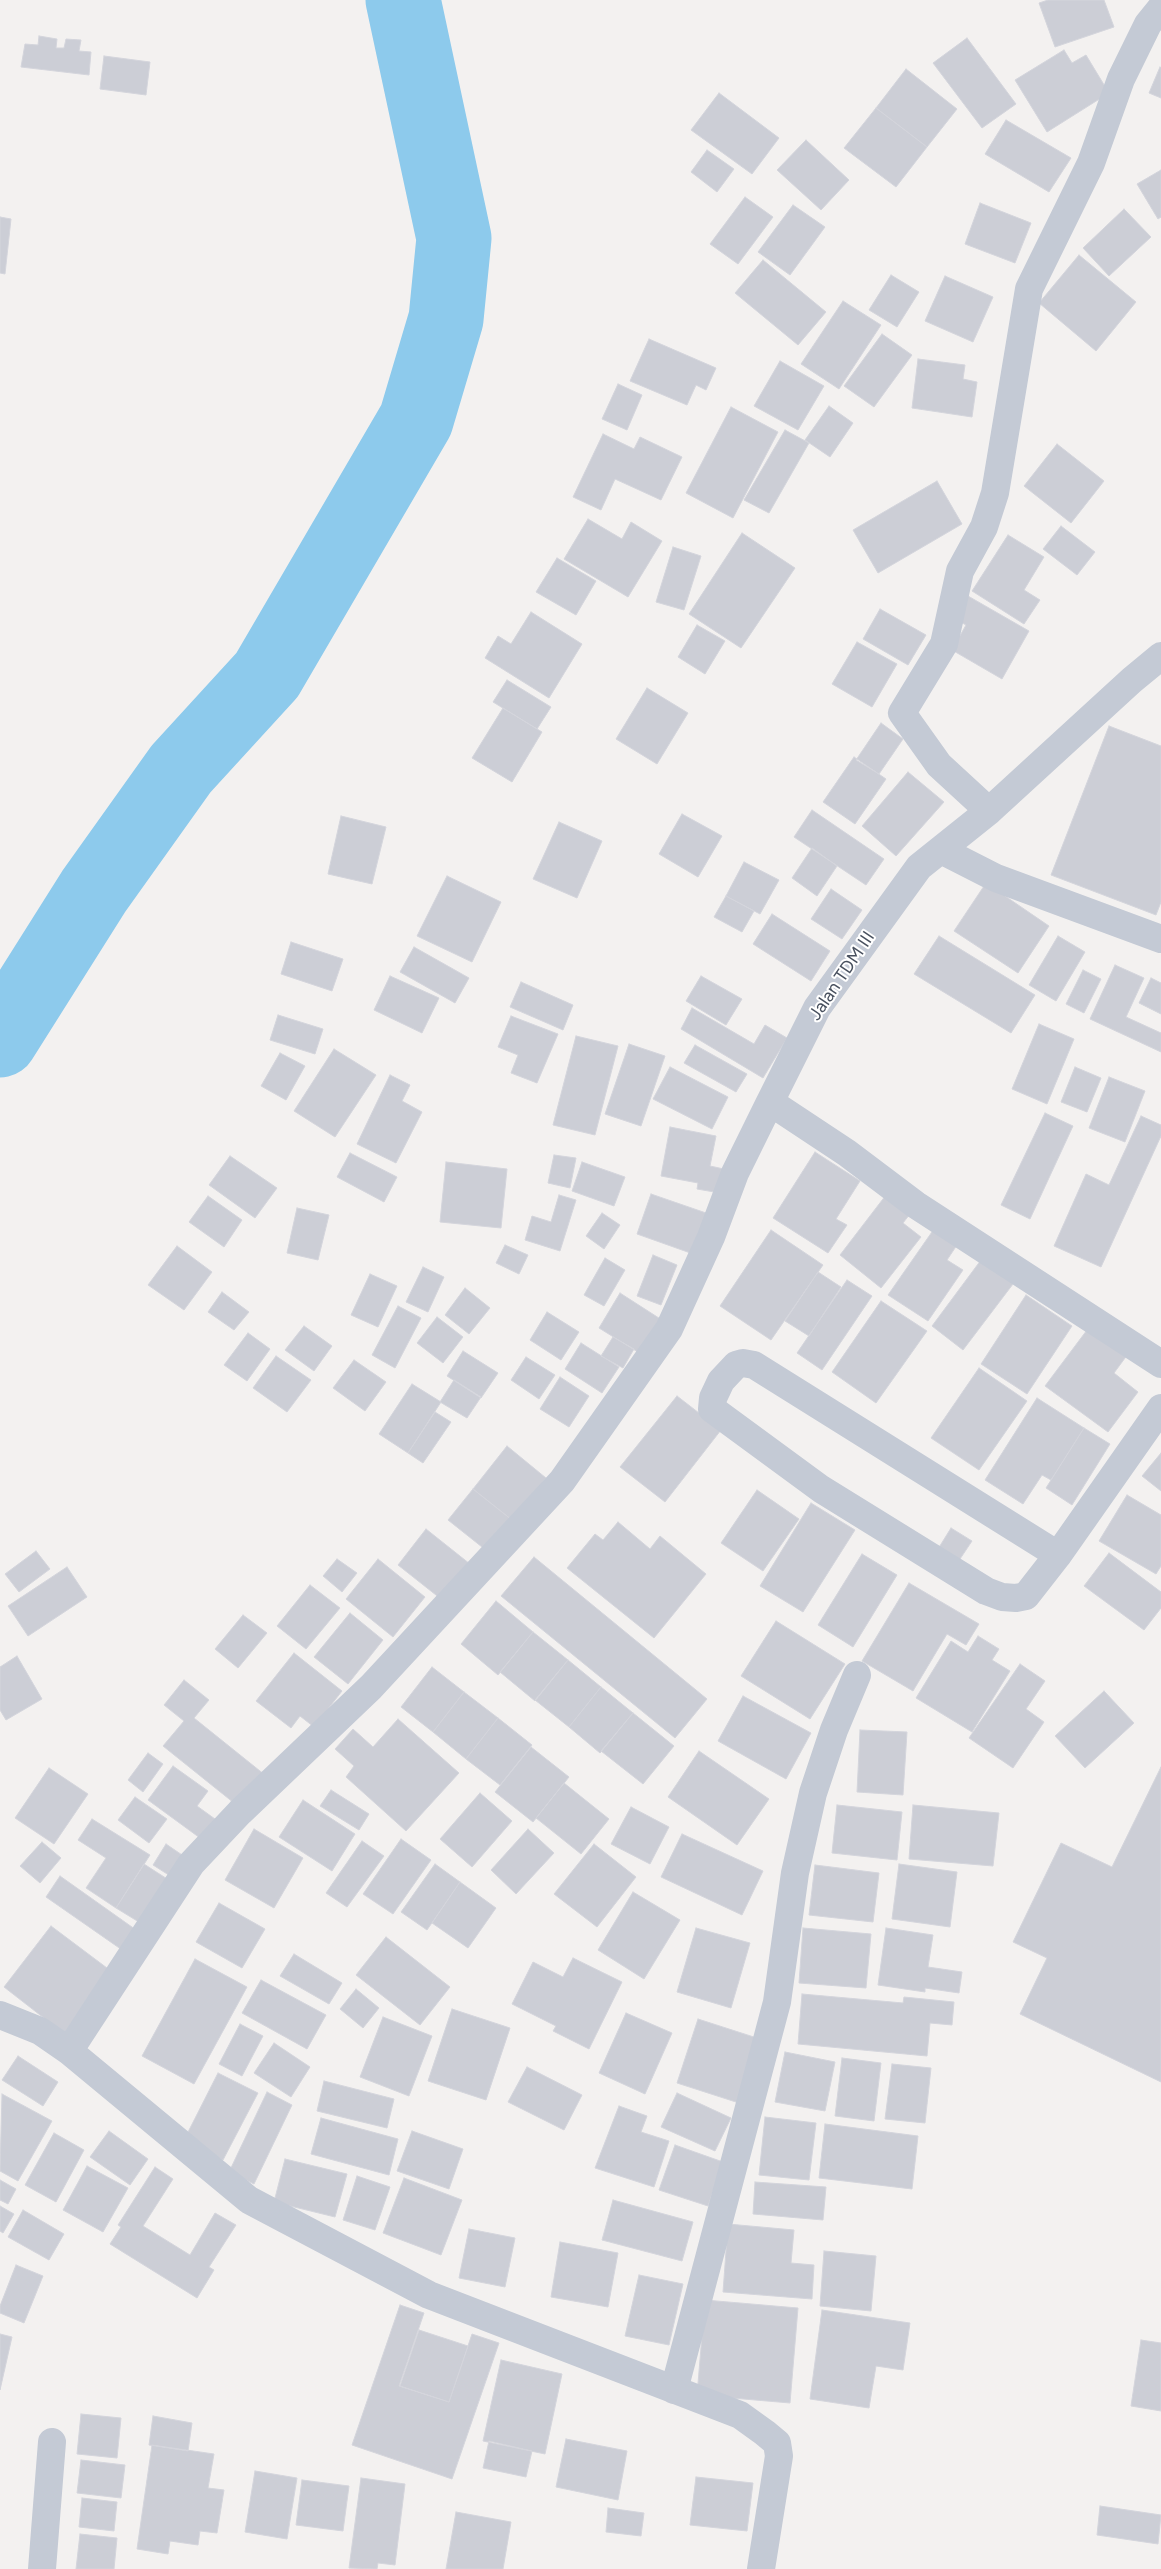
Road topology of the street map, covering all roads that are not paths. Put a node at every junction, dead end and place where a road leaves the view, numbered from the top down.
1 (1161, 8) edge
2 (1161, 656) edge
3 (989, 811) junction
4 (941, 850) junction
5 (1161, 939) edge
6 (770, 1102) junction
7 (1161, 1364) edge
8 (1161, 1408) edge
9 (1058, 1555) junction
10 (857, 1675) dead end
11 (0, 2015) edge
12 (69, 2051) junction
13 (674, 2390) junction
14 (52, 2442) dead end
15 (42, 2569) edge
16 (761, 2569) edge

1 - 3 street
2 - 3 street, Jalan TDM III
3 - 4 street, Jalan TDM III
4 - 5 street
4 - 6 street, Jalan TDM III
6 - 7 street
6 - 12 street, Jalan TDM III
8 - 9 street
9 - 9 street
10 - 13 street
11 - 12 street
12 - 13 street
13 - 16 street
14 - 15 street

